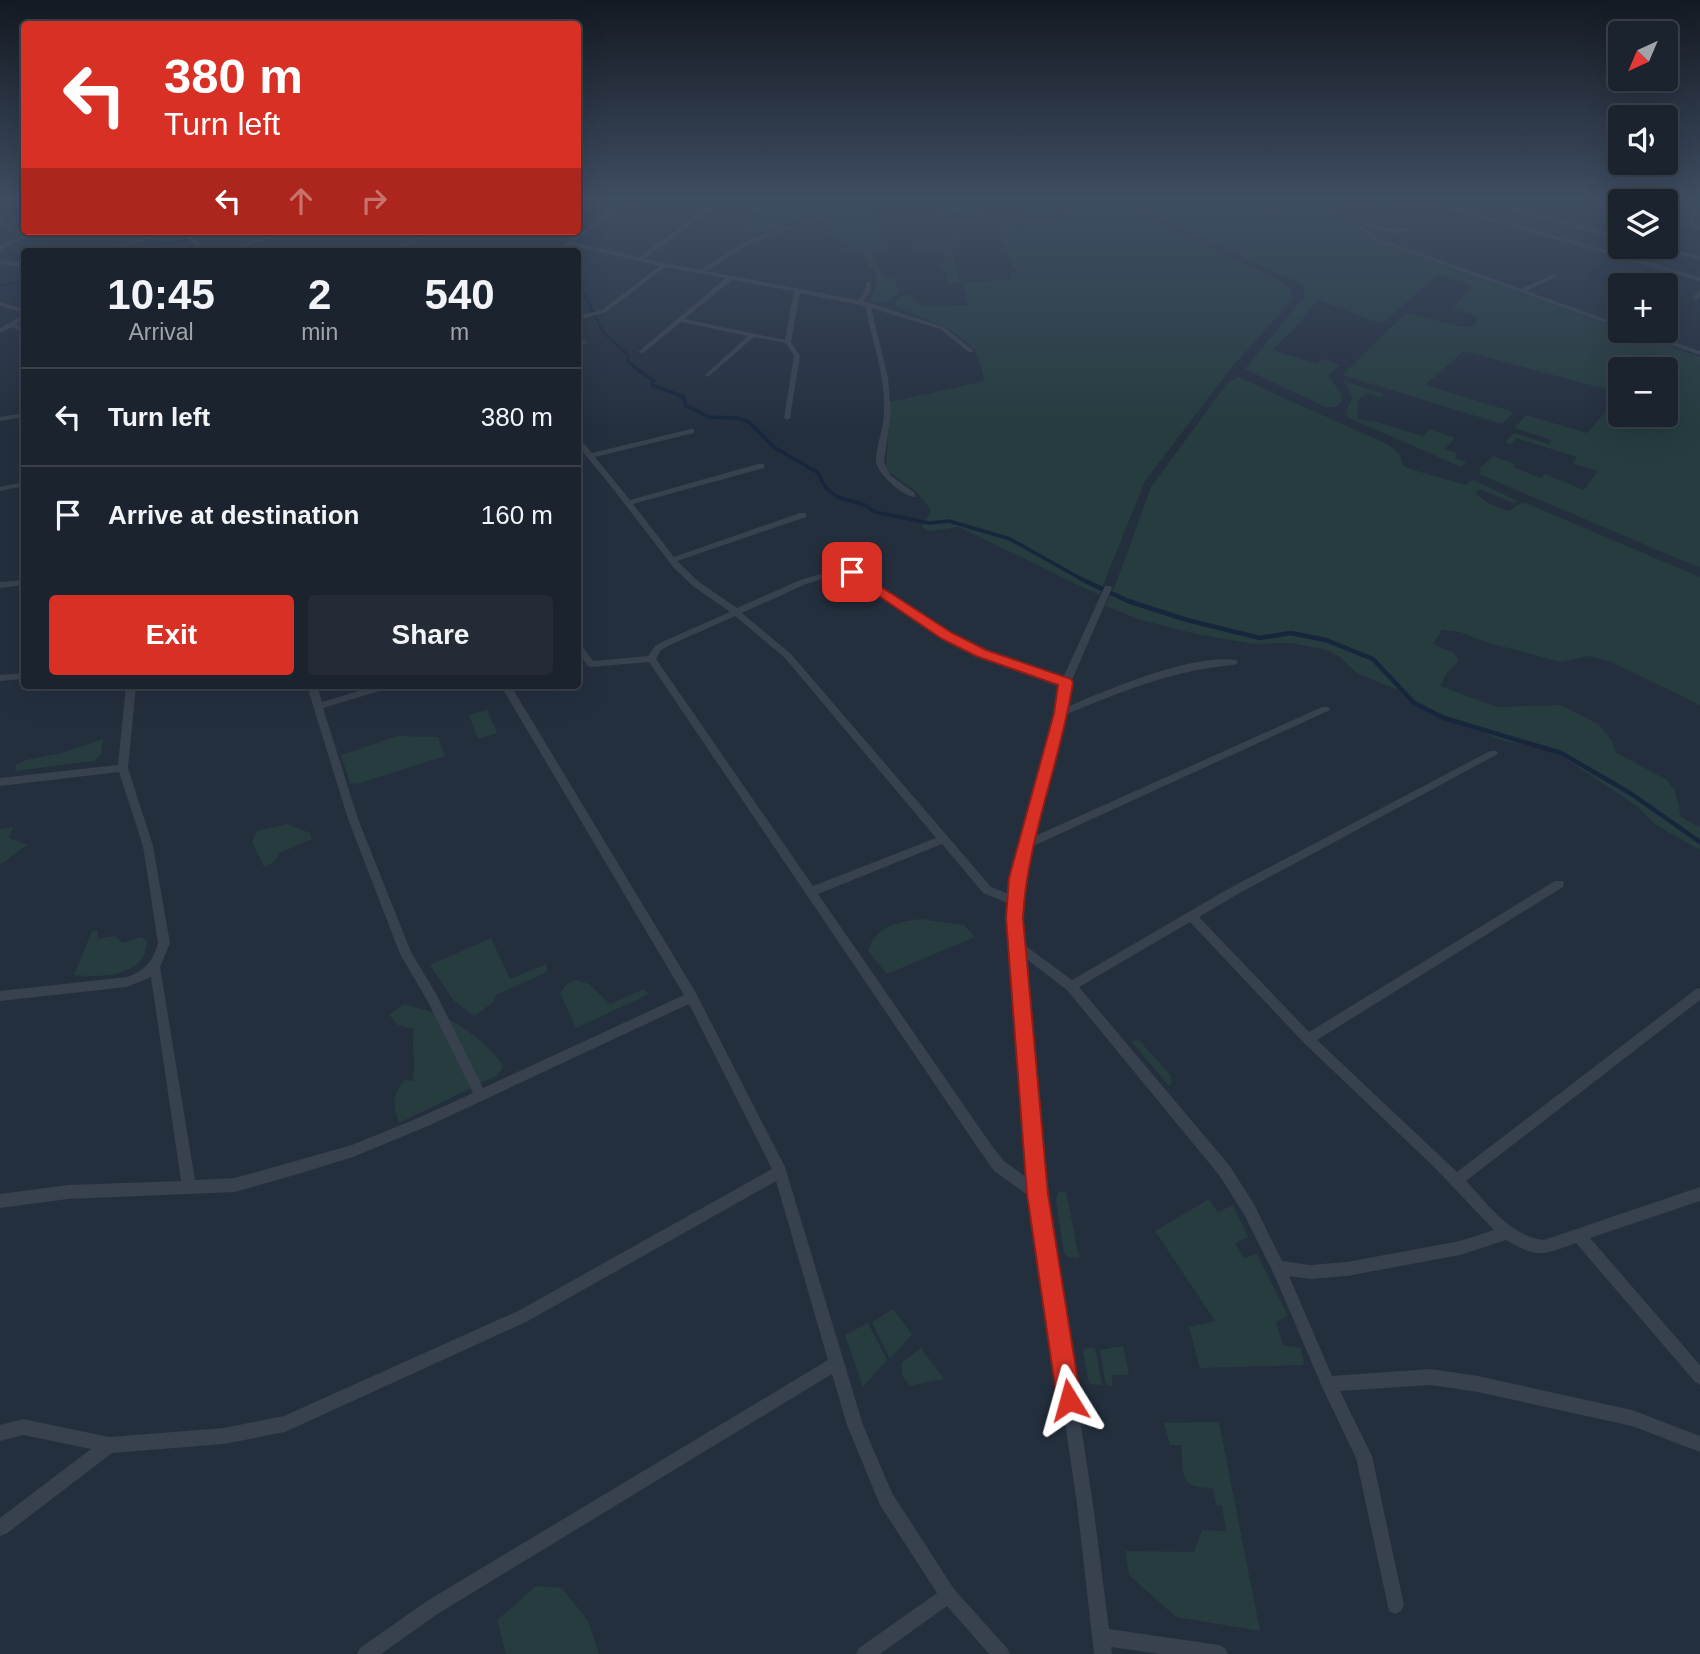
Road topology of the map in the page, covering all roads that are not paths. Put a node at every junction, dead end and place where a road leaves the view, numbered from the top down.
1 (647, 277) edge
2 (726, 277) edge
3 (1486, 277) edge
4 (1551, 277) edge
5 (730, 278) junction
6 (869, 283) dead end
7 (1523, 290) junction
8 (797, 291) junction
9 (859, 302) junction
10 (0, 304) edge
11 (868, 306) junction
12 (21, 310) edge
13 (581, 317) edge
14 (21, 319) edge
15 (679, 320) junction
16 (1608, 322) edge
17 (12, 324) junction
18 (21, 329) edge
19 (0, 331) edge
20 (753, 335) junction
21 (788, 342) junction
22 (1670, 343) edge
23 (971, 351) dead end
24 (641, 352) dead end
25 (1700, 353) edge
26 (708, 375) dead end
27 (21, 416) edge
28 (787, 418) dead end
29 (0, 419) edge
30 (691, 431) dead end
31 (581, 446) edge
32 (590, 456) junction
33 (761, 466) dead end
34 (21, 485) edge
35 (0, 489) edge
36 (912, 495) dead end
37 (629, 503) junction
38 (803, 515) dead end
39 (672, 560) junction
40 (21, 583) edge
41 (0, 585) edge
42 (1106, 592) dead end
43 (736, 612) junction
44 (581, 651) edge
45 (650, 659) junction
46 (1233, 662) dead end
47 (21, 676) edge
48 (0, 678) edge
49 (1066, 682) junction
50 (131, 689) edge
51 (313, 689) edge
52 (376, 689) edge
53 (508, 689) edge
54 (318, 706) junction
55 (1325, 709) dead end
56 (1061, 713) junction
57 (1493, 753) dead end
58 (123, 768) junction
59 (0, 782) edge
60 (944, 838) junction
61 (1027, 844) junction
62 (1559, 884) dead end
63 (810, 892) junction
64 (1015, 901) junction
65 (1191, 916) junction
66 (1015, 944) junction
67 (155, 968) junction
68 (1071, 986) junction
69 (1700, 993) edge
70 (0, 996) edge
71 (692, 998) junction
72 (1308, 1039) junction
73 (480, 1094) junction
74 (780, 1171) junction
75 (1456, 1181) junction
76 (189, 1188) junction
77 (1038, 1194) junction
78 (1700, 1194) edge
79 (0, 1201) edge
80 (1507, 1233) junction
81 (1578, 1235) junction
82 (1278, 1267) junction
83 (835, 1364) junction
84 (1700, 1377) edge
85 (1328, 1384) junction
86 (0, 1433) edge
87 (1700, 1444) edge
88 (109, 1445) junction
89 (0, 1528) edge
90 (948, 1595) junction
91 (1395, 1605) dead end
92 (1103, 1645) edge
93 (366, 1654) edge
94 (865, 1654) edge
95 (1001, 1654) edge
96 (1219, 1654) edge

1 - 13 street
2 - 5 street
3 - 7 street
4 - 7 street
5 - 8 street
5 - 15 street
6 - 9 street
7 - 16 street
8 - 9 street
8 - 21 street
9 - 11 street
10 - 12 street
11 - 23 street
11 - 36 street
14 - 17 street
15 - 20 street
15 - 24 street
17 - 18 street
17 - 19 street
20 - 21 street
20 - 26 street
21 - 28 street
22 - 25 street
27 - 29 street
30 - 32 street
31 - 32 street
32 - 37 street
33 - 37 street
34 - 35 street
37 - 39 street
38 - 39 street
39 - 43 street
40 - 41 street
42 - 49 street
43 - 45 street
43 - 49 street
43 - 60 street
44 - 45 street
45 - 63 street
46 - 56 street
47 - 48 street
49 - 56 street
50 - 58 street
51 - 54 street
52 - 54 street
53 - 71 street
54 - 73 street
55 - 61 street
56 - 61 street
57 - 65 street
58 - 59 street
58 - 67 street
60 - 63 street
60 - 64 street
61 - 64 street
62 - 72 street
63 - 77 street
64 - 66 street
65 - 68 street
65 - 72 street
66 - 68 street
66 - 77 street
67 - 70 street
67 - 76 street
68 - 82 street
69 - 75 street
71 - 73 street
71 - 74 street
72 - 75 street
73 - 76 street
74 - 83 street
74 - 88 street
75 - 80 street
76 - 79 street
77 - 92 street
78 - 81 street
80 - 81 street
80 - 82 street
81 - 84 street
82 - 85 street
83 - 90 street
83 - 93 street
85 - 87 street
85 - 91 street
86 - 88 street
88 - 89 street
90 - 94 street
90 - 95 street
92 - 96 street

